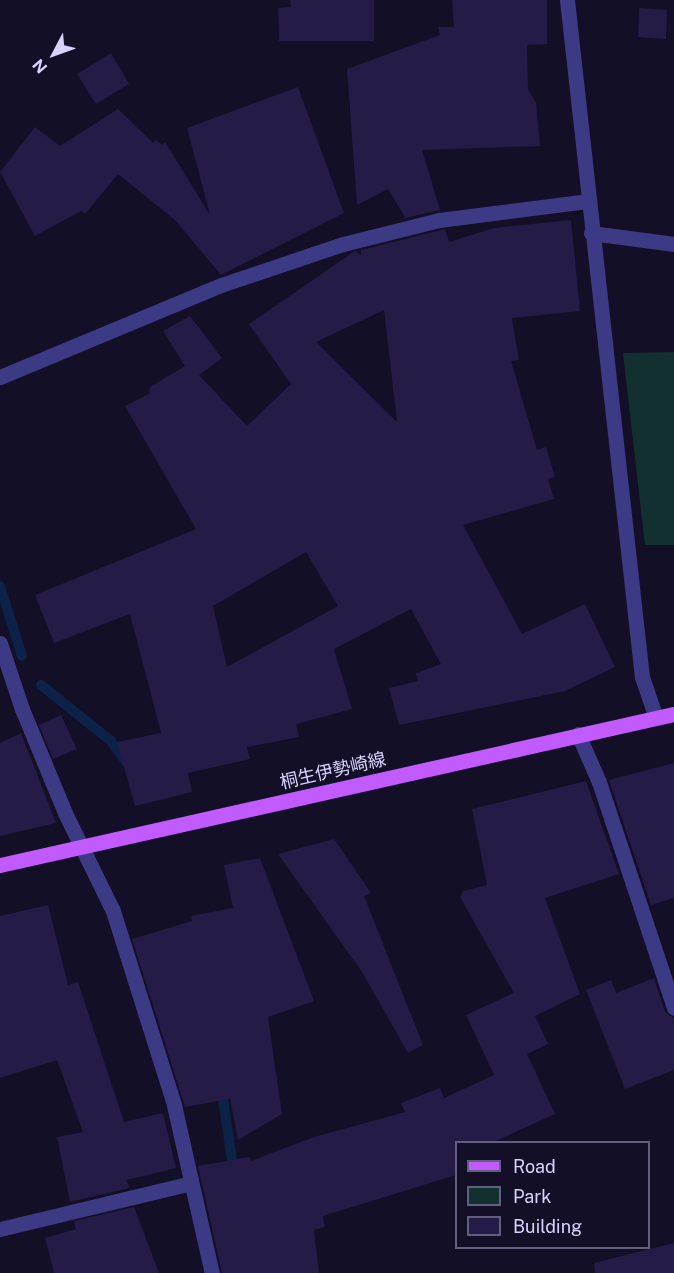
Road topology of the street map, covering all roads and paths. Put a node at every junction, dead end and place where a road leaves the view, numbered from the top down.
1 (567, 0) edge
2 (587, 201) junction
3 (591, 233) junction
4 (674, 243) edge
5 (0, 377) edge
6 (0, 643) edge
7 (674, 714) edge
8 (656, 718) junction
9 (578, 734) junction
10 (83, 847) junction
11 (0, 865) edge
12 (674, 1008) edge
13 (192, 1183) junction
14 (0, 1229) edge
15 (212, 1273) edge

1 - 2 street
2 - 3 street
2 - 5 street
3 - 4 street
3 - 8 street
6 - 10 street
7 - 8 main road, 桐生伊勢崎線
8 - 9 main road, 桐生伊勢崎線
9 - 10 main road, 桐生伊勢崎線
9 - 12 street
10 - 11 main road, 桐生伊勢崎線
10 - 13 street
13 - 14 street
13 - 15 street

